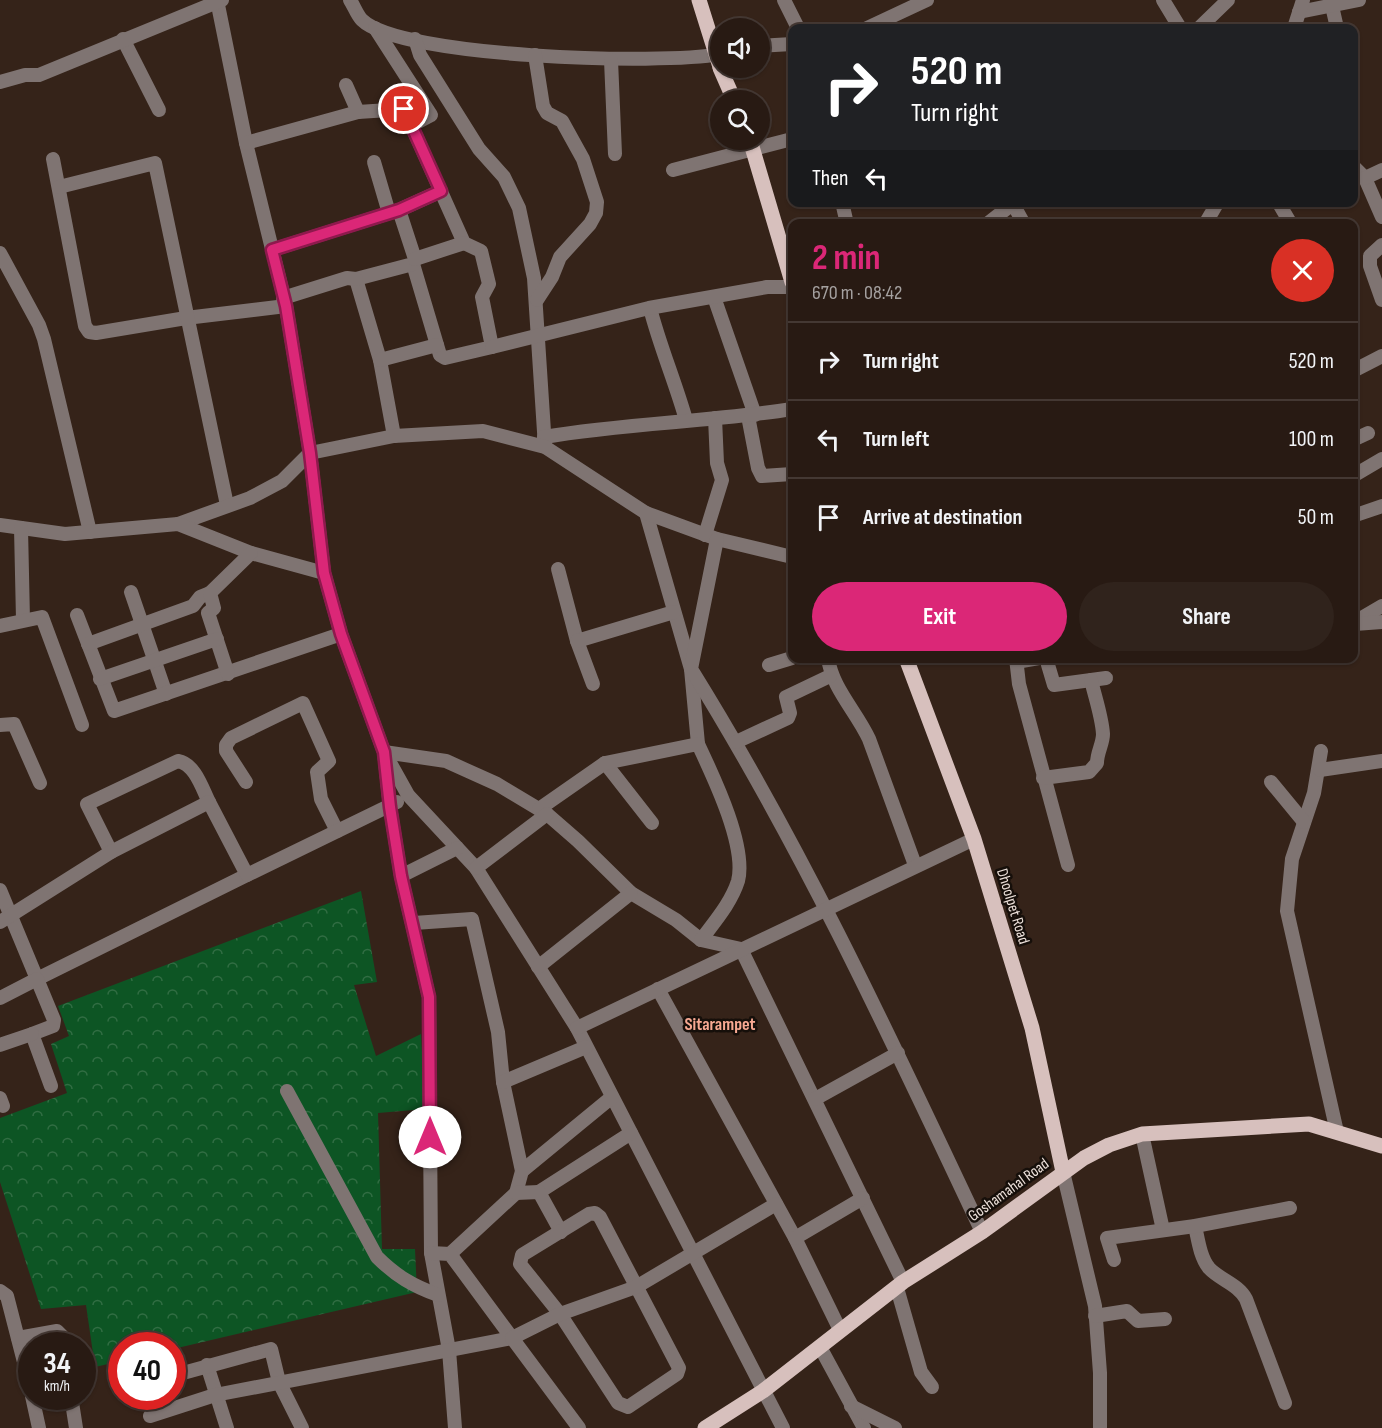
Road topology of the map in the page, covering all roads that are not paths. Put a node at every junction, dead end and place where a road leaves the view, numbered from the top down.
1 (219, 0) edge
2 (350, 0) edge
3 (699, 0) edge
4 (784, 0) edge
5 (927, 0) edge
6 (1163, 0) edge
7 (1228, 0) edge
8 (1359, 0) edge
9 (1301, 6) edge
10 (1332, 6) junction
11 (796, 24) edge
12 (876, 24) edge
13 (1178, 24) edge
14 (1203, 24) edge
15 (1295, 24) edge
16 (1336, 24) edge
17 (374, 26) junction
18 (710, 34) edge
19 (123, 39) junction
20 (415, 39) junction
21 (788, 44) edge
22 (770, 45) edge
23 (535, 55) junction
24 (611, 60) junction
25 (710, 61) edge
26 (0, 82) edge
27 (346, 85) dead end
28 (159, 110) dead end
29 (358, 112) junction
30 (412, 125) junction
31 (788, 140) edge
32 (770, 142) edge
33 (246, 143) junction
34 (736, 150) edge
35 (753, 150) edge
36 (615, 154) dead end
37 (53, 159) dead end
38 (374, 162) dead end
39 (673, 170) dead end
40 (1382, 170) edge
41 (1358, 171) edge
42 (1365, 178) junction
43 (59, 187) junction
44 (441, 191) junction
45 (1008, 207) edge
46 (394, 211) junction
47 (1382, 217) edge
48 (993, 219) edge
49 (464, 243) junction
50 (1382, 245) edge
51 (272, 250) junction
52 (0, 253) edge
53 (414, 262) junction
54 (788, 270) edge
55 (356, 279) junction
56 (788, 284) edge
57 (714, 297) junction
58 (537, 300) junction
59 (1382, 300) edge
60 (284, 302) junction
61 (650, 308) junction
62 (186, 318) junction
63 (538, 338) junction
64 (437, 345) junction
65 (492, 347) junction
66 (1382, 356) edge
67 (380, 360) junction
68 (1358, 368) edge
69 (788, 410) edge
70 (752, 415) junction
71 (715, 418) junction
72 (686, 420) junction
73 (1368, 433) dead end
74 (394, 436) junction
75 (1358, 438) edge
76 (544, 442) junction
77 (310, 453) junction
78 (1382, 459) edge
79 (1358, 473) edge
80 (788, 474) edge
81 (227, 505) junction
82 (1382, 506) edge
83 (646, 513) junction
84 (1358, 514) edge
85 (178, 524) junction
86 (0, 525) edge
87 (21, 528) junction
88 (90, 532) junction
89 (711, 537) junction
90 (251, 553) junction
91 (788, 555) edge
92 (558, 569) dead end
93 (324, 573) junction
94 (131, 592) dead end
95 (210, 593) junction
96 (1382, 606) edge
97 (674, 612) junction
98 (77, 615) dead end
99 (22, 620) junction
100 (1358, 620) edge
101 (1382, 622) edge
102 (1358, 623) edge
103 (142, 625) junction
104 (0, 626) edge
105 (341, 634) junction
106 (217, 639) junction
107 (577, 641) junction
108 (88, 644) junction
109 (788, 659) edge
110 (154, 660) junction
111 (829, 663) edge
112 (908, 663) edge
113 (1016, 663) edge
114 (1047, 663) edge
115 (769, 665) dead end
116 (691, 669) junction
117 (228, 674) junction
118 (830, 676) junction
119 (1106, 678) dead end
120 (100, 679) junction
121 (1091, 680) junction
122 (593, 684) dead end
123 (166, 694) junction
124 (0, 725) edge
125 (82, 725) dead end
126 (736, 742) junction
127 (698, 744) junction
128 (1321, 751) dead end
129 (384, 752) junction
130 (1382, 761) edge
131 (605, 763) junction
132 (1320, 770) junction
133 (1043, 778) junction
134 (246, 782) dead end
135 (1270, 782) dead end
136 (40, 783) dead end
137 (408, 795) junction
138 (209, 802) junction
139 (390, 807) junction
140 (543, 812) junction
141 (1304, 822) junction
142 (652, 823) dead end
143 (337, 831) junction
144 (974, 838) junction
145 (457, 848) junction
146 (111, 852) junction
147 (915, 865) junction
148 (1068, 865) dead end
149 (476, 868) junction
150 (247, 875) junction
151 (401, 876) junction
152 (0, 890) edge
153 (631, 893) junction
154 (825, 908) junction
155 (6, 919) edge
156 (414, 923) junction
157 (701, 940) junction
158 (741, 949) junction
159 (538, 967) junction
160 (37, 979) junction
161 (658, 989) junction
162 (0, 998) edge
163 (577, 1028) junction
164 (32, 1034) junction
165 (0, 1045) edge
166 (586, 1047) junction
167 (898, 1053) junction
168 (503, 1082) junction
169 (51, 1086) dead end
170 (287, 1091) dead end
171 (612, 1098) junction
172 (815, 1099) junction
173 (1337, 1132) junction
174 (631, 1133) junction
175 (1142, 1134) junction
176 (1382, 1146) edge
177 (522, 1171) junction
178 (1063, 1172) junction
179 (539, 1192) junction
180 (516, 1193) junction
181 (863, 1198) junction
182 (776, 1204) junction
183 (1290, 1208) dead end
184 (1195, 1226) junction
185 (1162, 1230) junction
186 (561, 1232) junction
187 (982, 1232) junction
188 (795, 1238) junction
189 (431, 1253) junction
190 (450, 1254) junction
191 (693, 1255) junction
192 (1114, 1260) dead end
193 (900, 1285) junction
194 (636, 1287) junction
195 (0, 1291) edge
196 (438, 1295) junction
197 (560, 1314) junction
198 (1095, 1316) junction
199 (1165, 1319) dead end
200 (840, 1330) junction
201 (18, 1338) edge
202 (512, 1338) junction
203 (820, 1347) junction
204 (448, 1350) junction
205 (207, 1365) junction
206 (186, 1372) edge
207 (279, 1382) junction
208 (932, 1387) dead end
209 (763, 1391) junction
210 (215, 1395) junction
211 (1285, 1403) dead end
212 (851, 1406) junction
213 (35, 1410) edge
214 (73, 1410) edge
215 (150, 1416) dead end
216 (39, 1428) edge
217 (76, 1428) edge
218 (227, 1428) edge
219 (302, 1428) edge
220 (455, 1428) edge
221 (579, 1428) edge
222 (705, 1428) edge
223 (783, 1428) edge
224 (864, 1428) edge
225 (895, 1428) edge
226 (1100, 1428) edge

1 - 19 street
1 - 33 street
2 - 17 street
3 - 18 main road
4 - 11 street
5 - 12 street
6 - 13 street
7 - 14 street
8 - 10 street
9 - 10 street
9 - 15 street
10 - 16 street
17 - 20 street
17 - 30 street
19 - 26 street
19 - 28 street
20 - 23 street
20 - 58 street
21 - 22 street
23 - 24 street
23 - 58 street
24 - 25 street
24 - 36 street
27 - 29 street
29 - 30 street
29 - 33 street
30 - 44 street
31 - 32 street
33 - 51 street
34 - 39 street
35 - 54 main road
37 - 43 street
38 - 46 street
40 - 42 street
41 - 42 street
42 - 47 street
43 - 62 street
43 - 62 street
44 - 46 street
44 - 49 street
45 - 48 street
46 - 51 street
46 - 53 street
49 - 53 street
49 - 65 street
50 - 59 street
51 - 60 street
52 - 88 street
53 - 55 street
53 - 64 street
55 - 60 street
55 - 67 street
56 - 57 street
57 - 61 street
57 - 70 street
58 - 63 street
60 - 62 street
60 - 77 street
61 - 63 street
61 - 72 street
62 - 81 street
63 - 65 street
63 - 76 street
64 - 65 street
64 - 67 street
66 - 68 street
67 - 74 street
69 - 70 street
70 - 71 street
70 - 80 street
71 - 72 street
71 - 89 street
72 - 76 street
73 - 75 street
74 - 76 street
74 - 77 street
76 - 83 street
77 - 81 street
77 - 93 street
78 - 79 street
81 - 85 street
82 - 84 street
83 - 89 street
83 - 97 street
85 - 88 street
85 - 90 street
86 - 87 street
87 - 88 street
87 - 99 street
89 - 91 street
89 - 116 street
90 - 93 street
90 - 95 street
92 - 107 street
93 - 105 street
94 - 103 street
95 - 103 street
95 - 106 street
96 - 100 street
97 - 107 street
97 - 116 street
98 - 108 street
99 - 104 street
99 - 125 street
101 - 102 street
103 - 108 street
103 - 110 street
105 - 117 street
105 - 129 street
106 - 110 street
106 - 117 street
107 - 122 street
108 - 120 street
109 - 115 street
110 - 120 street
110 - 123 street
111 - 118 street
112 - 144 main road, Dhoolpet Road
113 - 133 street
114 - 121 street
116 - 126 street
116 - 127 street
117 - 123 street
118 - 126 street
118 - 147 street
119 - 121 street
120 - 123 street
121 - 133 street
124 - 136 street
126 - 154 street
127 - 131 street
127 - 157 street
128 - 132 street
129 - 137 street
129 - 139 street
129 - 140 street
130 - 132 street
131 - 140 street
131 - 142 street
132 - 141 street
133 - 148 street
134 - 143 street
135 - 141 street
137 - 139 street
137 - 145 street
138 - 146 street
138 - 146 street
138 - 150 street
139 - 143 street
139 - 151 street
140 - 149 street
140 - 153 street
141 - 173 street
143 - 150 street
144 - 147 street
144 - 178 main road, Dhoolpet Road
145 - 149 street
145 - 151 street
146 - 155 street
147 - 154 street
149 - 159 street
150 - 160 street
151 - 156 street
152 - 155 street
153 - 157 street
153 - 159 street
154 - 158 street
154 - 167 street
155 - 160 street
156 - 168 street
156 - 189 street
157 - 158 street
158 - 161 street
158 - 172 street
159 - 163 street
160 - 162 street
160 - 164 street
161 - 163 street
161 - 182 street
163 - 166 street
164 - 165 street
164 - 169 street
166 - 168 street
166 - 171 street
167 - 172 street
167 - 187 street
168 - 177 street
170 - 196 street
171 - 174 street
171 - 177 street
172 - 181 street
173 - 175 main road, Goshamahal Road
173 - 176 main road, Goshamahal Road
174 - 179 street
174 - 191 street
175 - 178 main road, Goshamahal Road
175 - 185 street
177 - 180 street
178 - 187 main road, Goshamahal Road
178 - 198 street
179 - 180 street
179 - 186 street
180 - 190 street
181 - 188 street
181 - 193 street
182 - 188 street
182 - 191 street
183 - 184 street
184 - 185 street
184 - 211 street
185 - 192 street
186 - 194 street
186 - 197 street
187 - 193 main road, Goshamahal Road
188 - 200 street
189 - 190 street
189 - 196 street
190 - 202 street
191 - 194 street
191 - 209 street
193 - 200 main road, Goshamahal Road
193 - 208 street
194 - 197 street
194 - 197 street
195 - 201 street
196 - 204 street
197 - 202 street
198 - 199 street
198 - 226 street
200 - 203 main road, Goshamahal Road
202 - 204 street
202 - 221 street
203 - 209 main road, Goshamahal Road
203 - 212 street
204 - 207 street
204 - 220 street
205 - 206 street
205 - 207 street
205 - 210 street
207 - 210 street
207 - 219 street
209 - 222 main road, Goshamahal Road
209 - 223 street
210 - 215 street
210 - 218 street
212 - 224 street
212 - 225 street
213 - 216 street
214 - 217 street

